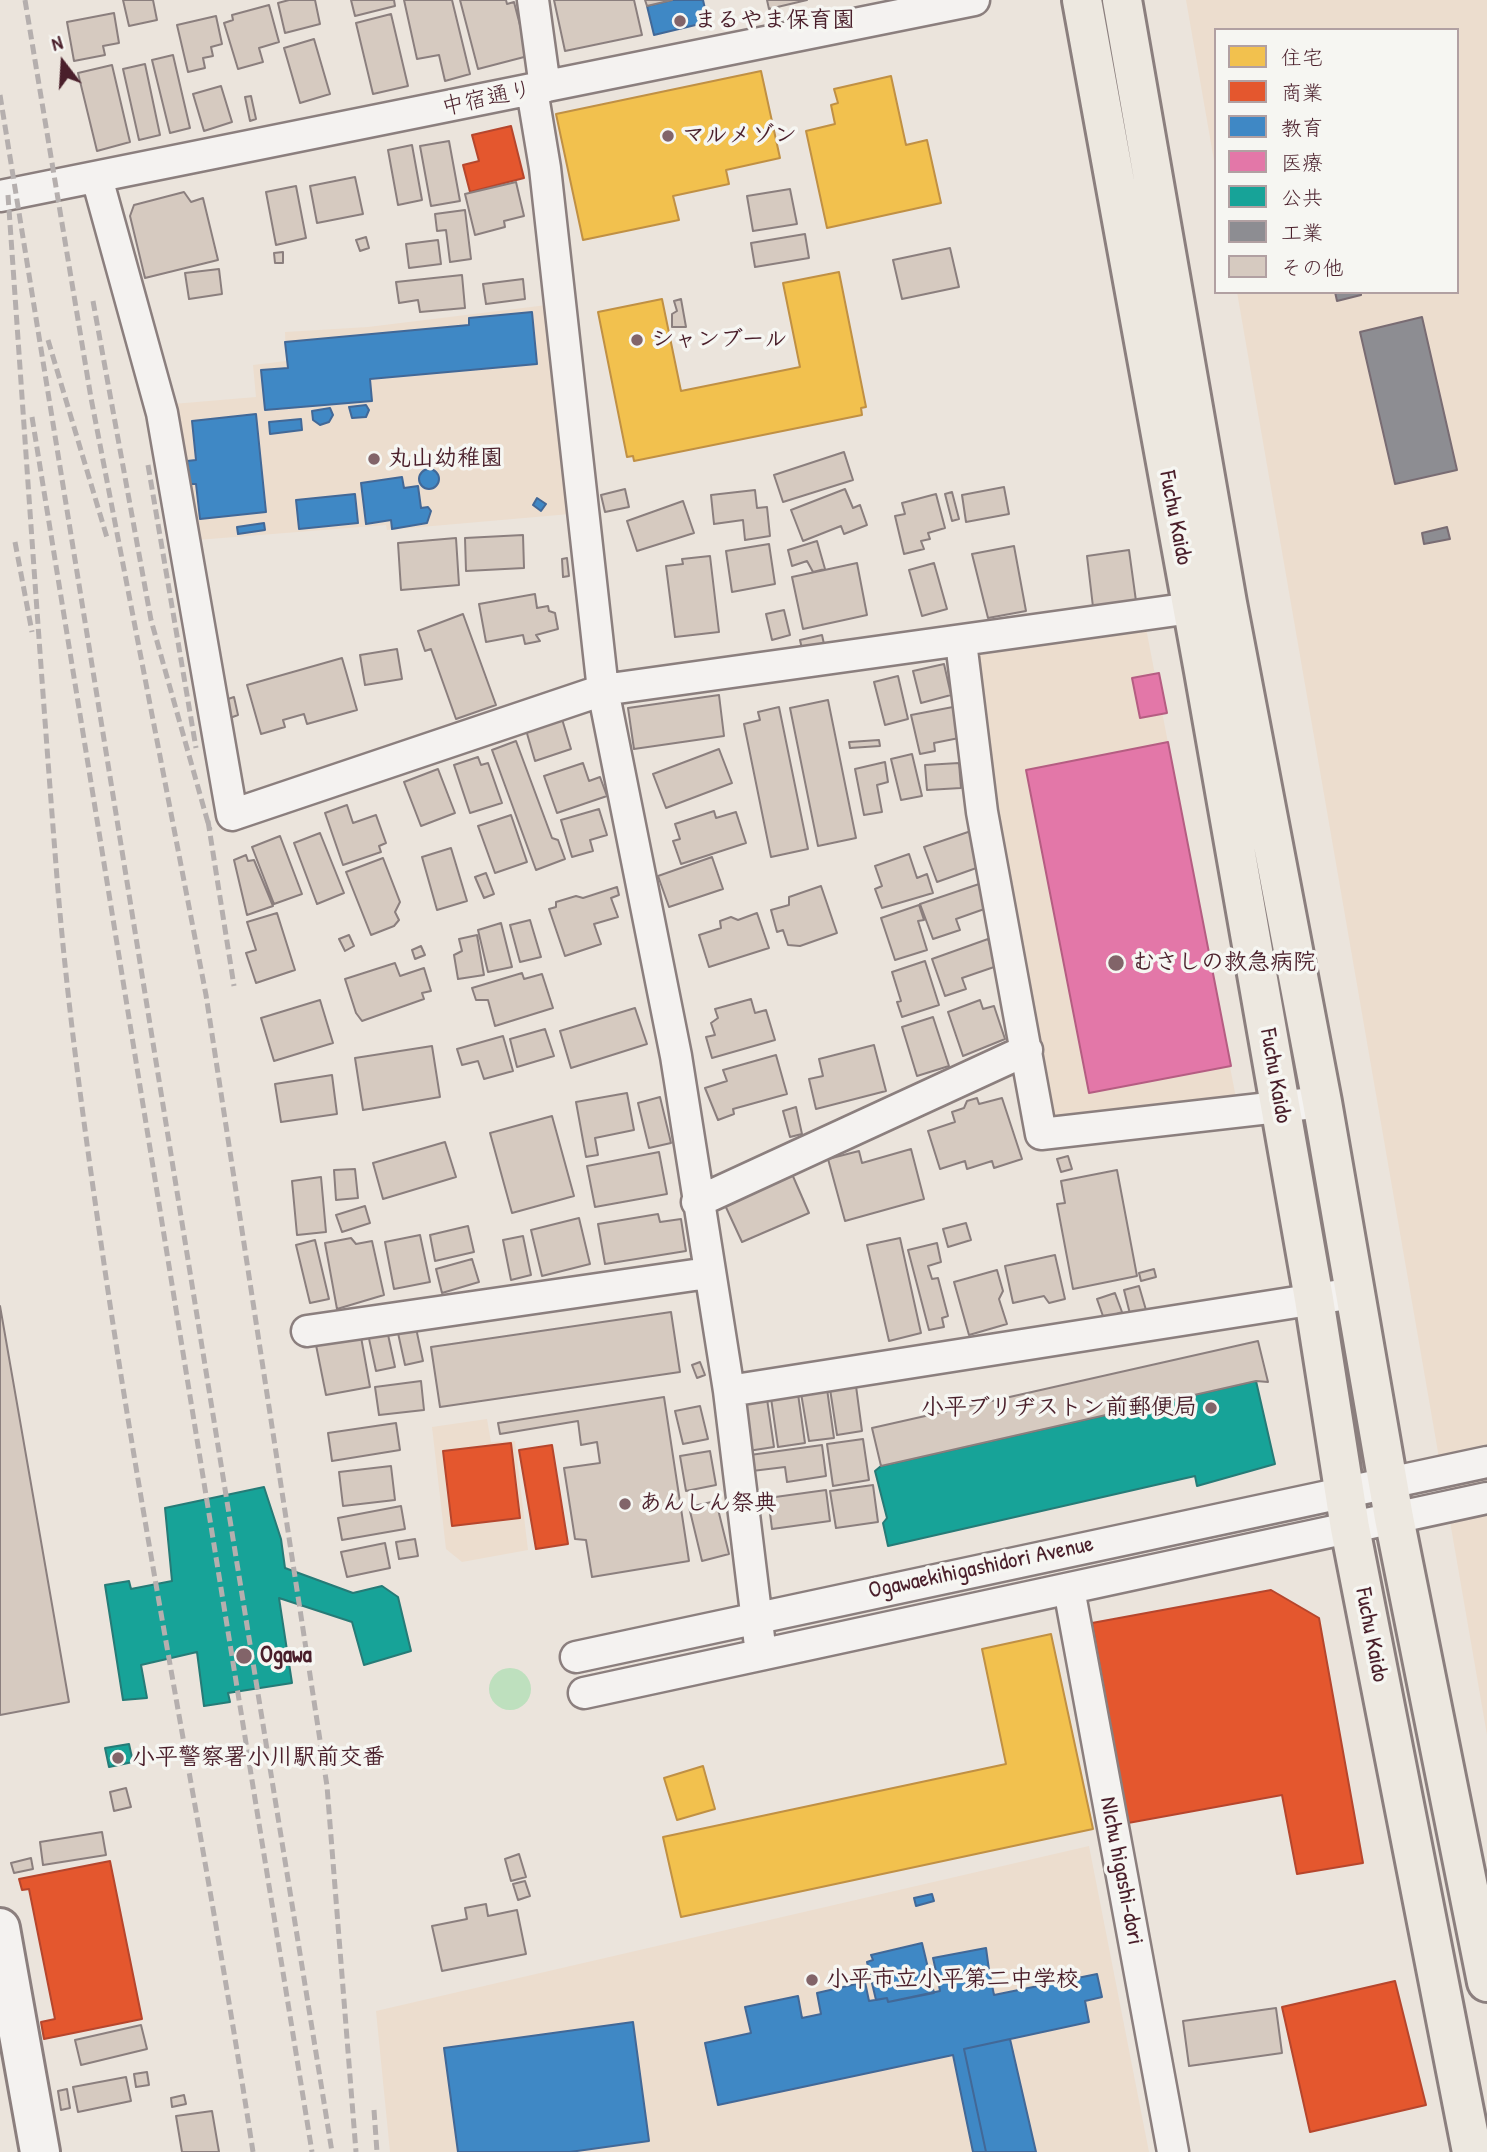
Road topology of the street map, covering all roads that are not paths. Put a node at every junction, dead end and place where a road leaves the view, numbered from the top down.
1 (533, 0) edge
2 (974, 0) edge
3 (1082, 0) edge
4 (1122, 0) edge
5 (539, 88) junction
6 (97, 178) junction
7 (0, 196) edge
8 (1199, 595) junction
9 (961, 642) junction
10 (603, 690) junction
11 (1027, 1050) junction
12 (1322, 1102) junction
13 (1280, 1107) junction
14 (697, 1202) junction
15 (708, 1273) junction
16 (1354, 1293) junction
17 (1314, 1299) junction
18 (307, 1331) dead end
19 (729, 1391) junction
20 (1487, 1462) edge
21 (1345, 1490) junction
22 (1487, 1499) edge
23 (1391, 1500) junction
24 (1350, 1528) junction
25 (1069, 1589) junction
26 (756, 1616) junction
27 (761, 1654) junction
28 (576, 1657) dead end
29 (584, 1693) dead end
30 (0, 1928) edge
31 (1487, 1982) edge
32 (40, 2152) edge
33 (1173, 2152) edge
34 (1472, 2152) edge

1 - 5 street
2 - 5 street, 中宿通り
3 - 8 main road, Fuchu Kaido
4 - 8 main road, Fuchu Kaido
5 - 6 street, 中宿通り
5 - 10 street
6 - 7 street, 中宿通り
6 - 10 street
8 - 9 street
8 - 12 main road, Fuchu Kaido
8 - 13 main road, Fuchu Kaido
9 - 10 street
9 - 11 street
10 - 14 street
11 - 13 street
11 - 14 street
12 - 13 street
12 - 16 main road, Fuchu Kaido
13 - 17 main road, Fuchu Kaido
14 - 15 street
15 - 18 street
15 - 19 street
16 - 17 street
16 - 23 main road, Fuchu Kaido
17 - 19 street
17 - 21 main road, Fuchu Kaido
19 - 26 street
20 - 23 street
21 - 23 street, Ogawaekihigashidori Avenue
21 - 24 main road, Fuchu Kaido
21 - 26 street, Ogawaekihigashidori Avenue
22 - 23 street
23 - 24 street, Ogawaekihigashidori Avenue
23 - 31 main road, Fuchu Kaido
24 - 25 street, Ogawaekihigashidori Avenue
24 - 34 main road, Fuchu Kaido
25 - 27 street, Ogawaekihigashidori Avenue
25 - 33 street, NIchu higashi-dori
26 - 27 street
26 - 28 street, Ogawaekihigashidori Avenue
27 - 29 street, Ogawaekihigashidori Avenue
30 - 32 main road

